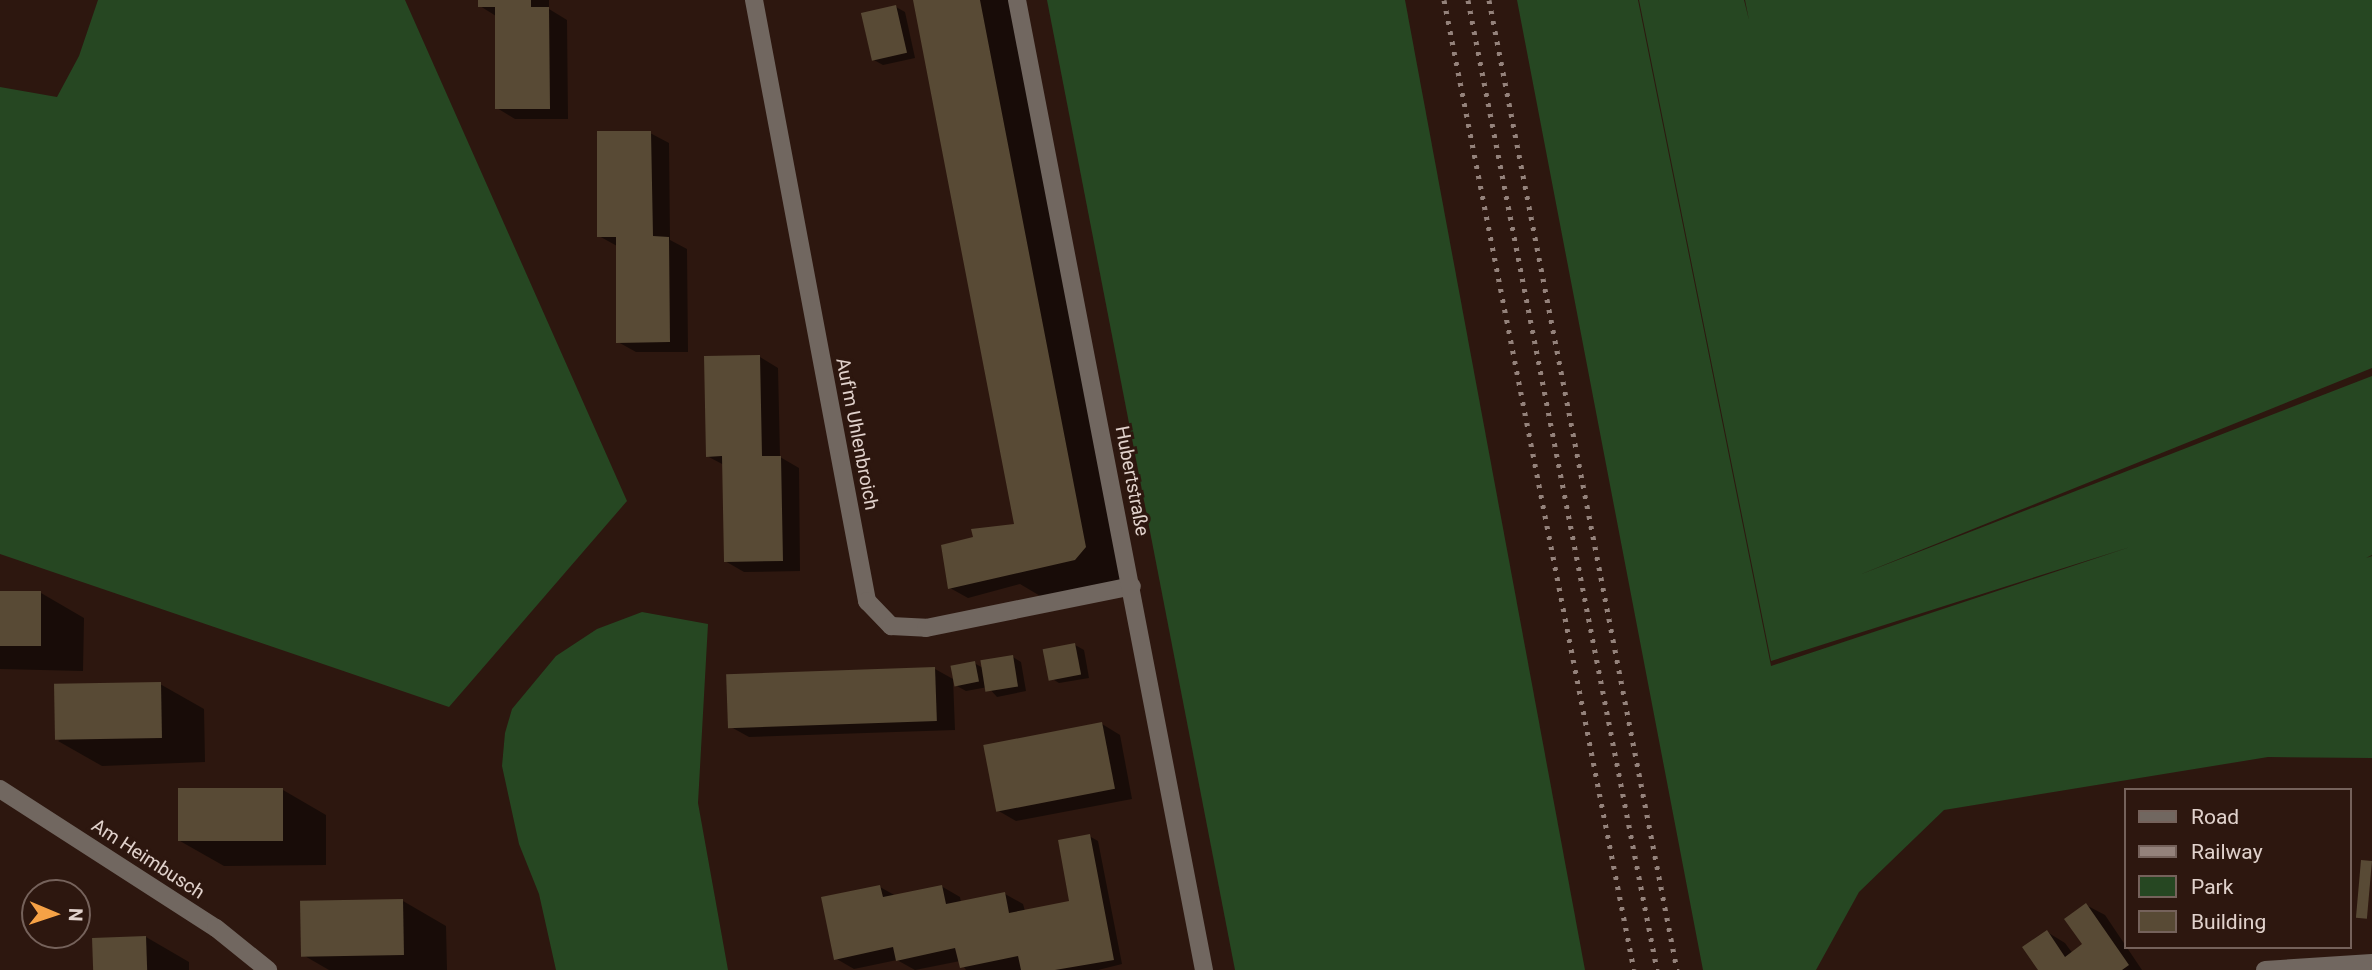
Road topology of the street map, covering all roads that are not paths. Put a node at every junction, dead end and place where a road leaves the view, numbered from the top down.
1 (754, 0) edge
2 (1017, 0) edge
3 (1132, 586) junction
4 (0, 789) edge
5 (2372, 963) edge
6 (268, 970) edge
7 (1204, 970) edge
8 (2265, 970) edge

1 - 3 street, Auf'm Uhlenbroich
2 - 3 street, Hubertstraße
3 - 7 street, Hubertstraße
4 - 6 street, Am Heimbusch
5 - 8 street

